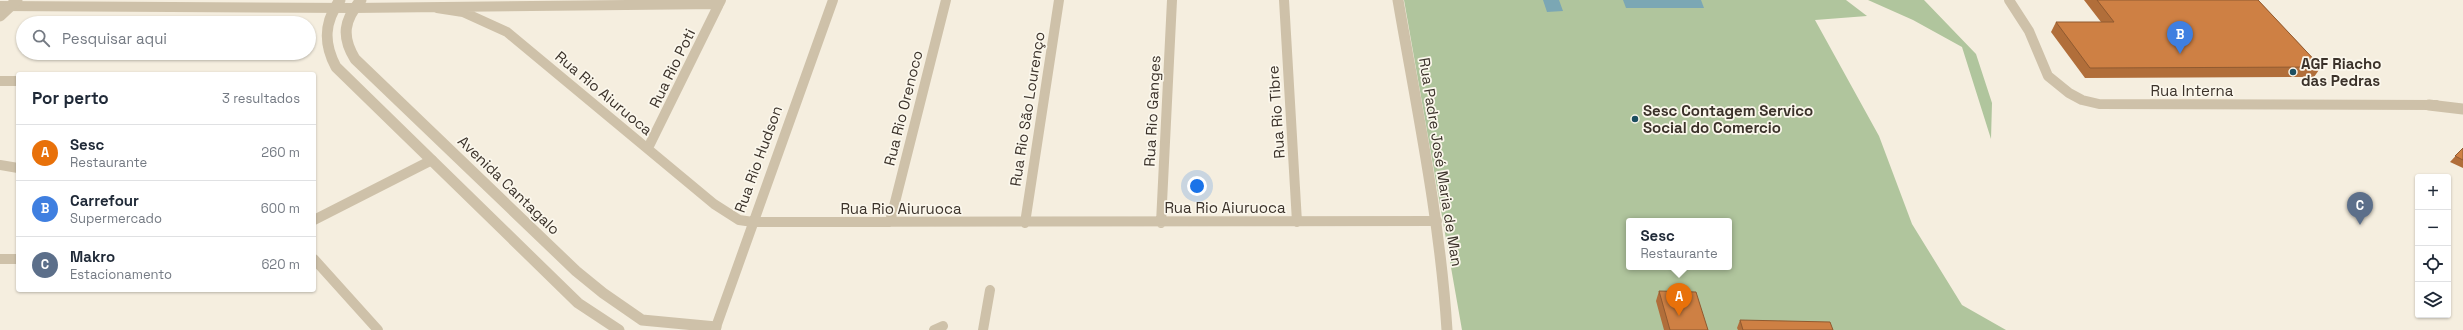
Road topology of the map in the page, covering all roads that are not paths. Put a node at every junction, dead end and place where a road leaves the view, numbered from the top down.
1 (833, 0) edge
2 (946, 0) edge
3 (1059, 0) edge
4 (1172, 0) edge
5 (1284, 0) edge
6 (1398, 0) edge
7 (2009, 0) edge
8 (720, 2) edge
9 (14, 3) edge
10 (337, 4) edge
11 (357, 4) edge
12 (0, 6) edge
13 (437, 8) junction
14 (0, 16) edge
15 (0, 81) edge
16 (16, 81) edge
17 (2463, 104) edge
18 (2429, 105) junction
19 (2463, 109) edge
20 (2463, 112) edge
21 (648, 148) junction
22 (432, 160) junction
23 (0, 166) edge
24 (16, 168) edge
25 (316, 219) edge
26 (753, 222) junction
27 (890, 222) junction
28 (1298, 222) junction
29 (1437, 222) junction
30 (1025, 223) junction
31 (1161, 223) junction
32 (0, 259) edge
33 (16, 260) edge
34 (316, 261) edge
35 (990, 290) dead end
36 (716, 328) edge
37 (378, 330) edge
38 (619, 330) edge
39 (983, 330) edge
40 (1446, 330) edge

1 - 26 street, Rua Rio Hudson
2 - 27 street, Rua Rio Orenoco
3 - 30 street, Rua Rio São Lourenço
4 - 31 street, Rua Rio Ganges
5 - 28 street, Rua Rio Tibre
6 - 29 street, Rua Padre José Maria de Man
7 - 18 street, Rua Interna
8 - 13 street
8 - 21 street, Rua Rio Poti
9 - 10 street
9 - 12 street
9 - 14 street
10 - 11 street
10 - 22 street
11 - 13 street
11 - 36 street, Avenida Cantagalo
13 - 21 street, Rua Rio Aiuruoca
15 - 16 street
17 - 18 street, Rua Interna
18 - 19 street
18 - 20 street, Rua Interna
21 - 26 street, Rua Rio Aiuruoca
22 - 25 street
22 - 38 street
23 - 24 street
26 - 27 street, Rua Rio Aiuruoca
26 - 36 street, Rua Rio Hudson
27 - 30 street, Rua Rio Aiuruoca
28 - 29 street, Rua Rio Aiuruoca
28 - 31 street, Rua Rio Aiuruoca
29 - 40 street, Rua Padre José Maria de Man
30 - 31 street, Rua Rio Aiuruoca
32 - 33 street
34 - 37 street
35 - 39 street

